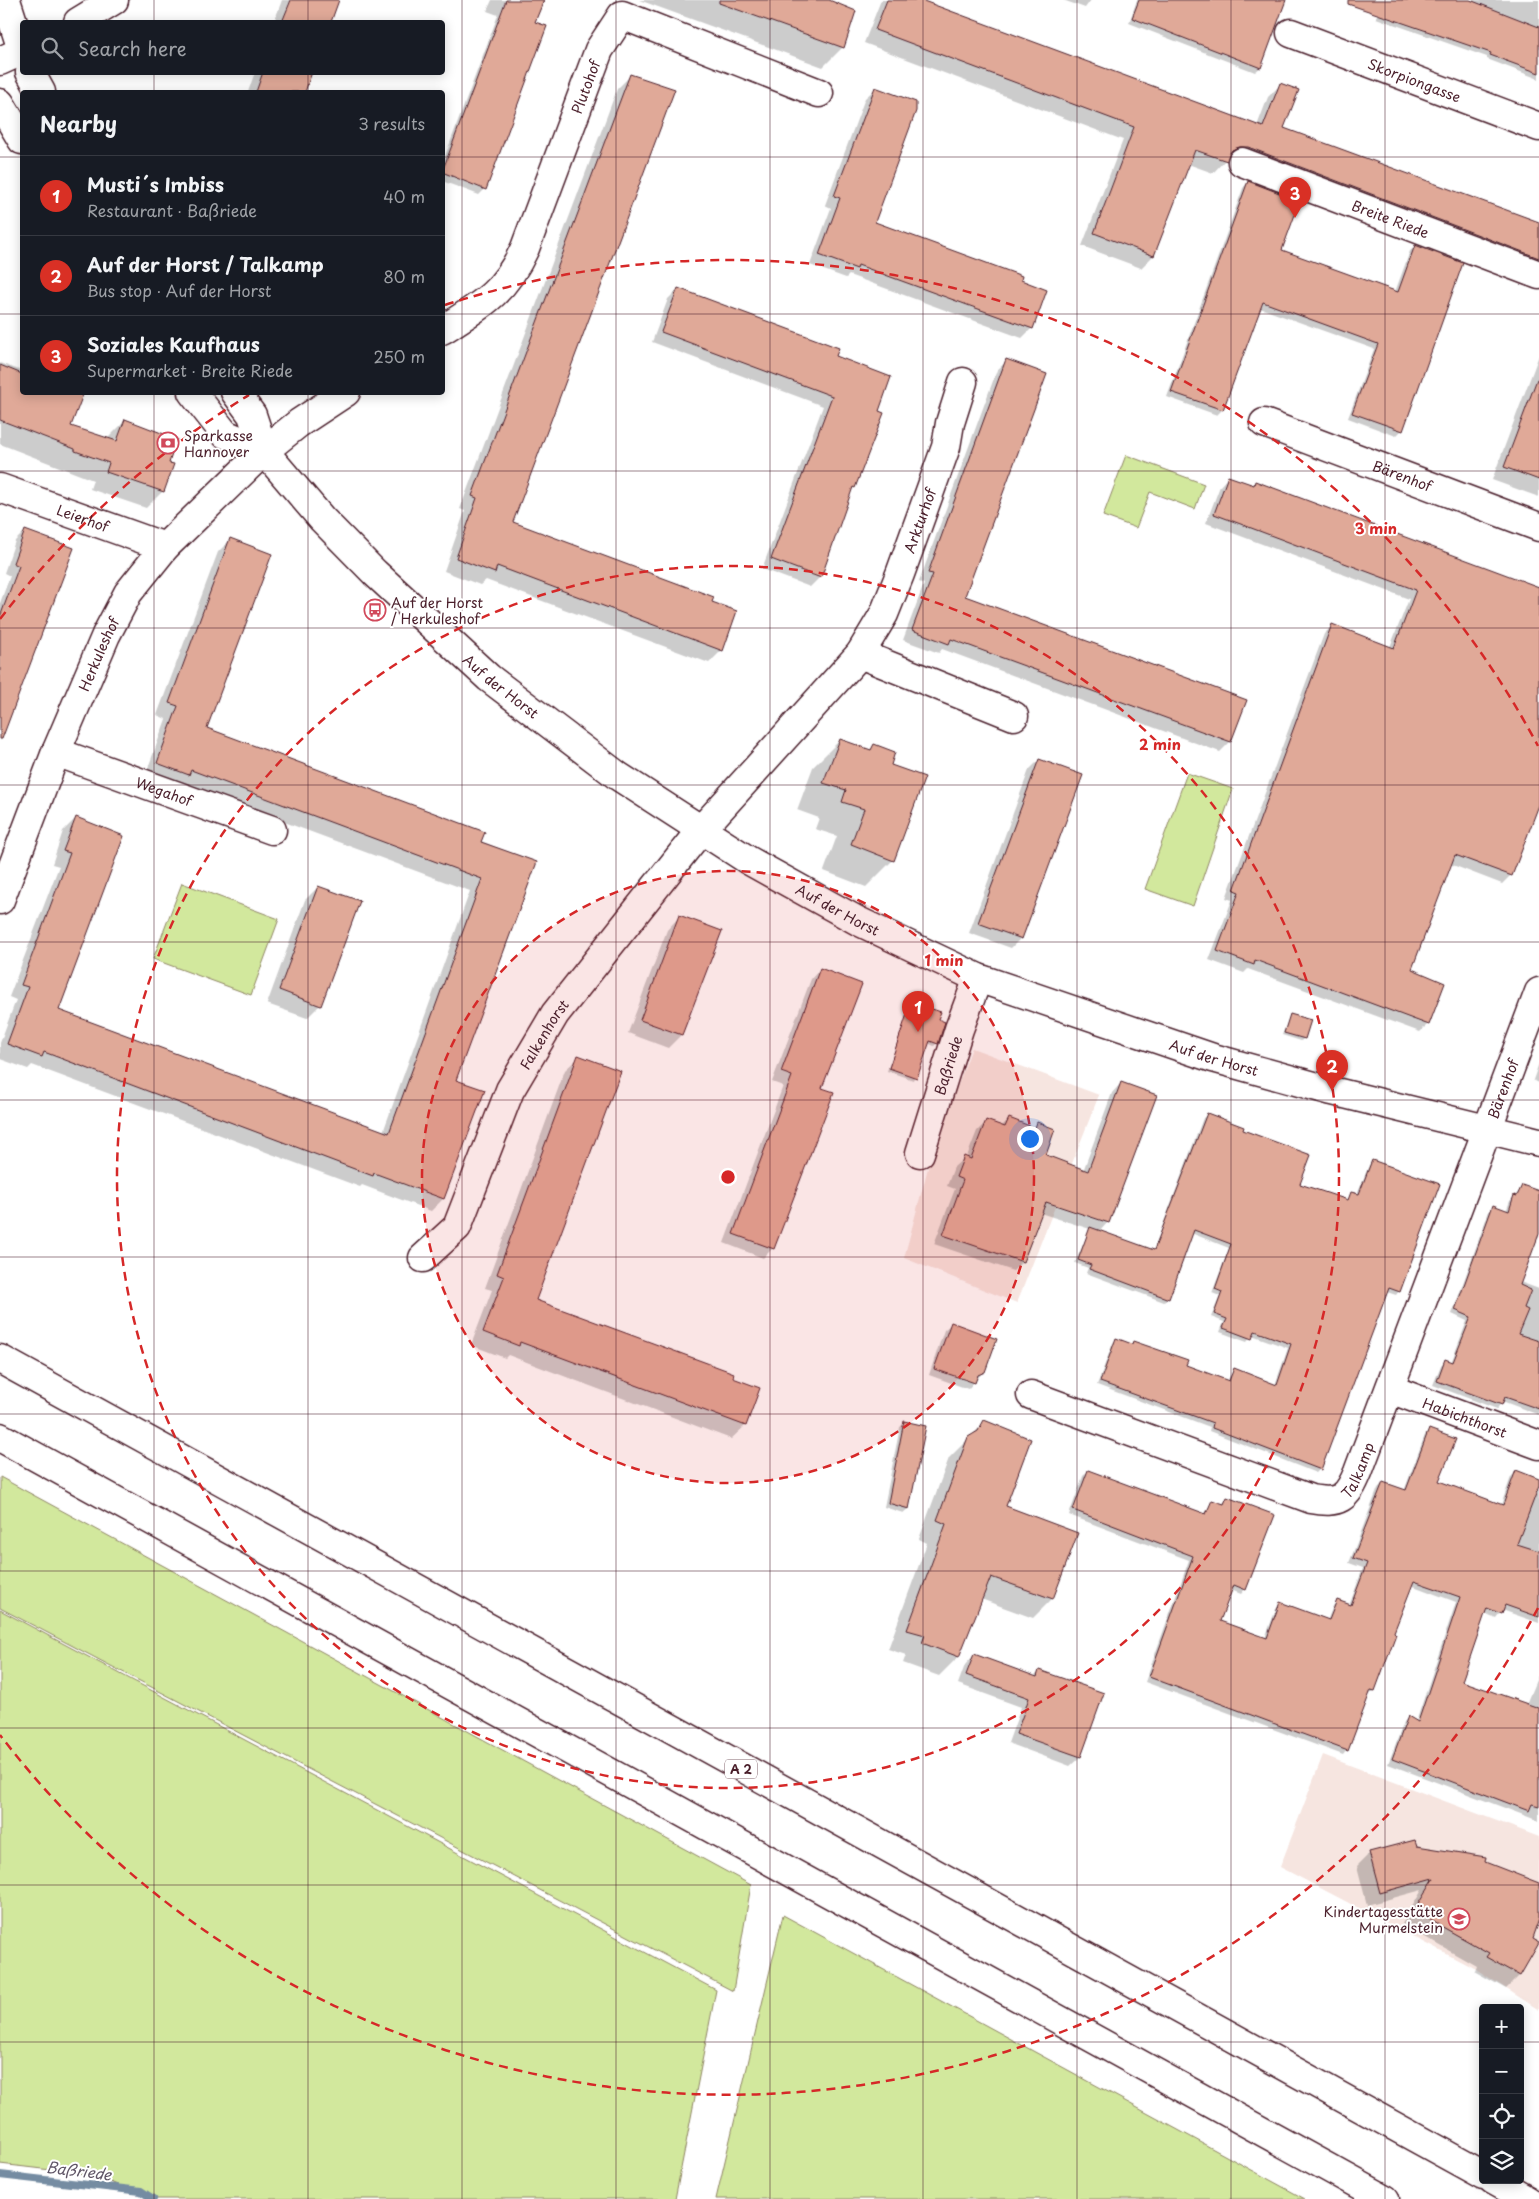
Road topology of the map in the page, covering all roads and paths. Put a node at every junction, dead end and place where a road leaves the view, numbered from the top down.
1 (114, 0) edge
2 (8, 4) edge
3 (81, 20) edge
4 (1290, 33) dead end
5 (20, 43) edge
6 (20, 51) edge
7 (0, 61) edge
8 (32, 75) edge
9 (40, 90) edge
10 (819, 93) dead end
11 (0, 103) edge
12 (1539, 127) edge
13 (20, 137) edge
14 (1242, 162) dead end
15 (1539, 275) edge
16 (445, 328) edge
17 (963, 382) dead end
18 (194, 395) edge
19 (237, 395) edge
20 (341, 395) edge
21 (1264, 423) dead end
22 (264, 451) junction
23 (0, 488) edge
24 (1539, 527) edge
25 (165, 547) junction
26 (860, 654) junction
27 (1014, 716) dead end
28 (56, 752) junction
29 (272, 830) dead end
30 (700, 831) junction
31 (0, 900) edge
32 (978, 978) junction
33 (1539, 992) edge
34 (1488, 1130) junction
35 (1539, 1142) edge
36 (920, 1153) dead end
37 (423, 1258) dead end
38 (0, 1359) edge
39 (1390, 1389) junction
40 (1031, 1395) dead end
41 (0, 1437) edge
42 (1539, 1445) edge
43 (1479, 2173) edge
44 (1500, 2184) edge
45 (1385, 2199) edge
46 (1527, 2199) edge

1 - 3 main road
2 - 5 main road
4 - 12 main road, Skorpiongasse
6 - 7 main road
8 - 9 main road
10 - 16 main road, Plutohof
11 - 13 main road
14 - 15 main road, Breite Riede
17 - 26 main road, Arkturhof
18 - 22 main road, Auf der Horst
19 - 22 main road, Auf der Horst
20 - 22 main road
21 - 24 main road, Bärenhof
22 - 25 main road, Herkuleshof
22 - 30 main road, Auf der Horst
23 - 25 main road, Leierhof
25 - 28 main road, Herkuleshof
26 - 27 main road
26 - 30 main road, Arkturhof
28 - 29 main road, Wegahof
28 - 31 main road, Herkuleshof
30 - 32 main road, Auf der Horst
30 - 37 main road, Falkenhorst
32 - 34 main road, Auf der Horst
32 - 36 main road, Baßriede
33 - 34 main road, Bärenhof
34 - 35 main road, Auf der Horst
34 - 39 main road, Talkamp
38 - 43 main road, A 2
39 - 40 main road, Talkamp
39 - 42 main road, Habichthorst
41 - 45 main road
44 - 46 main road

